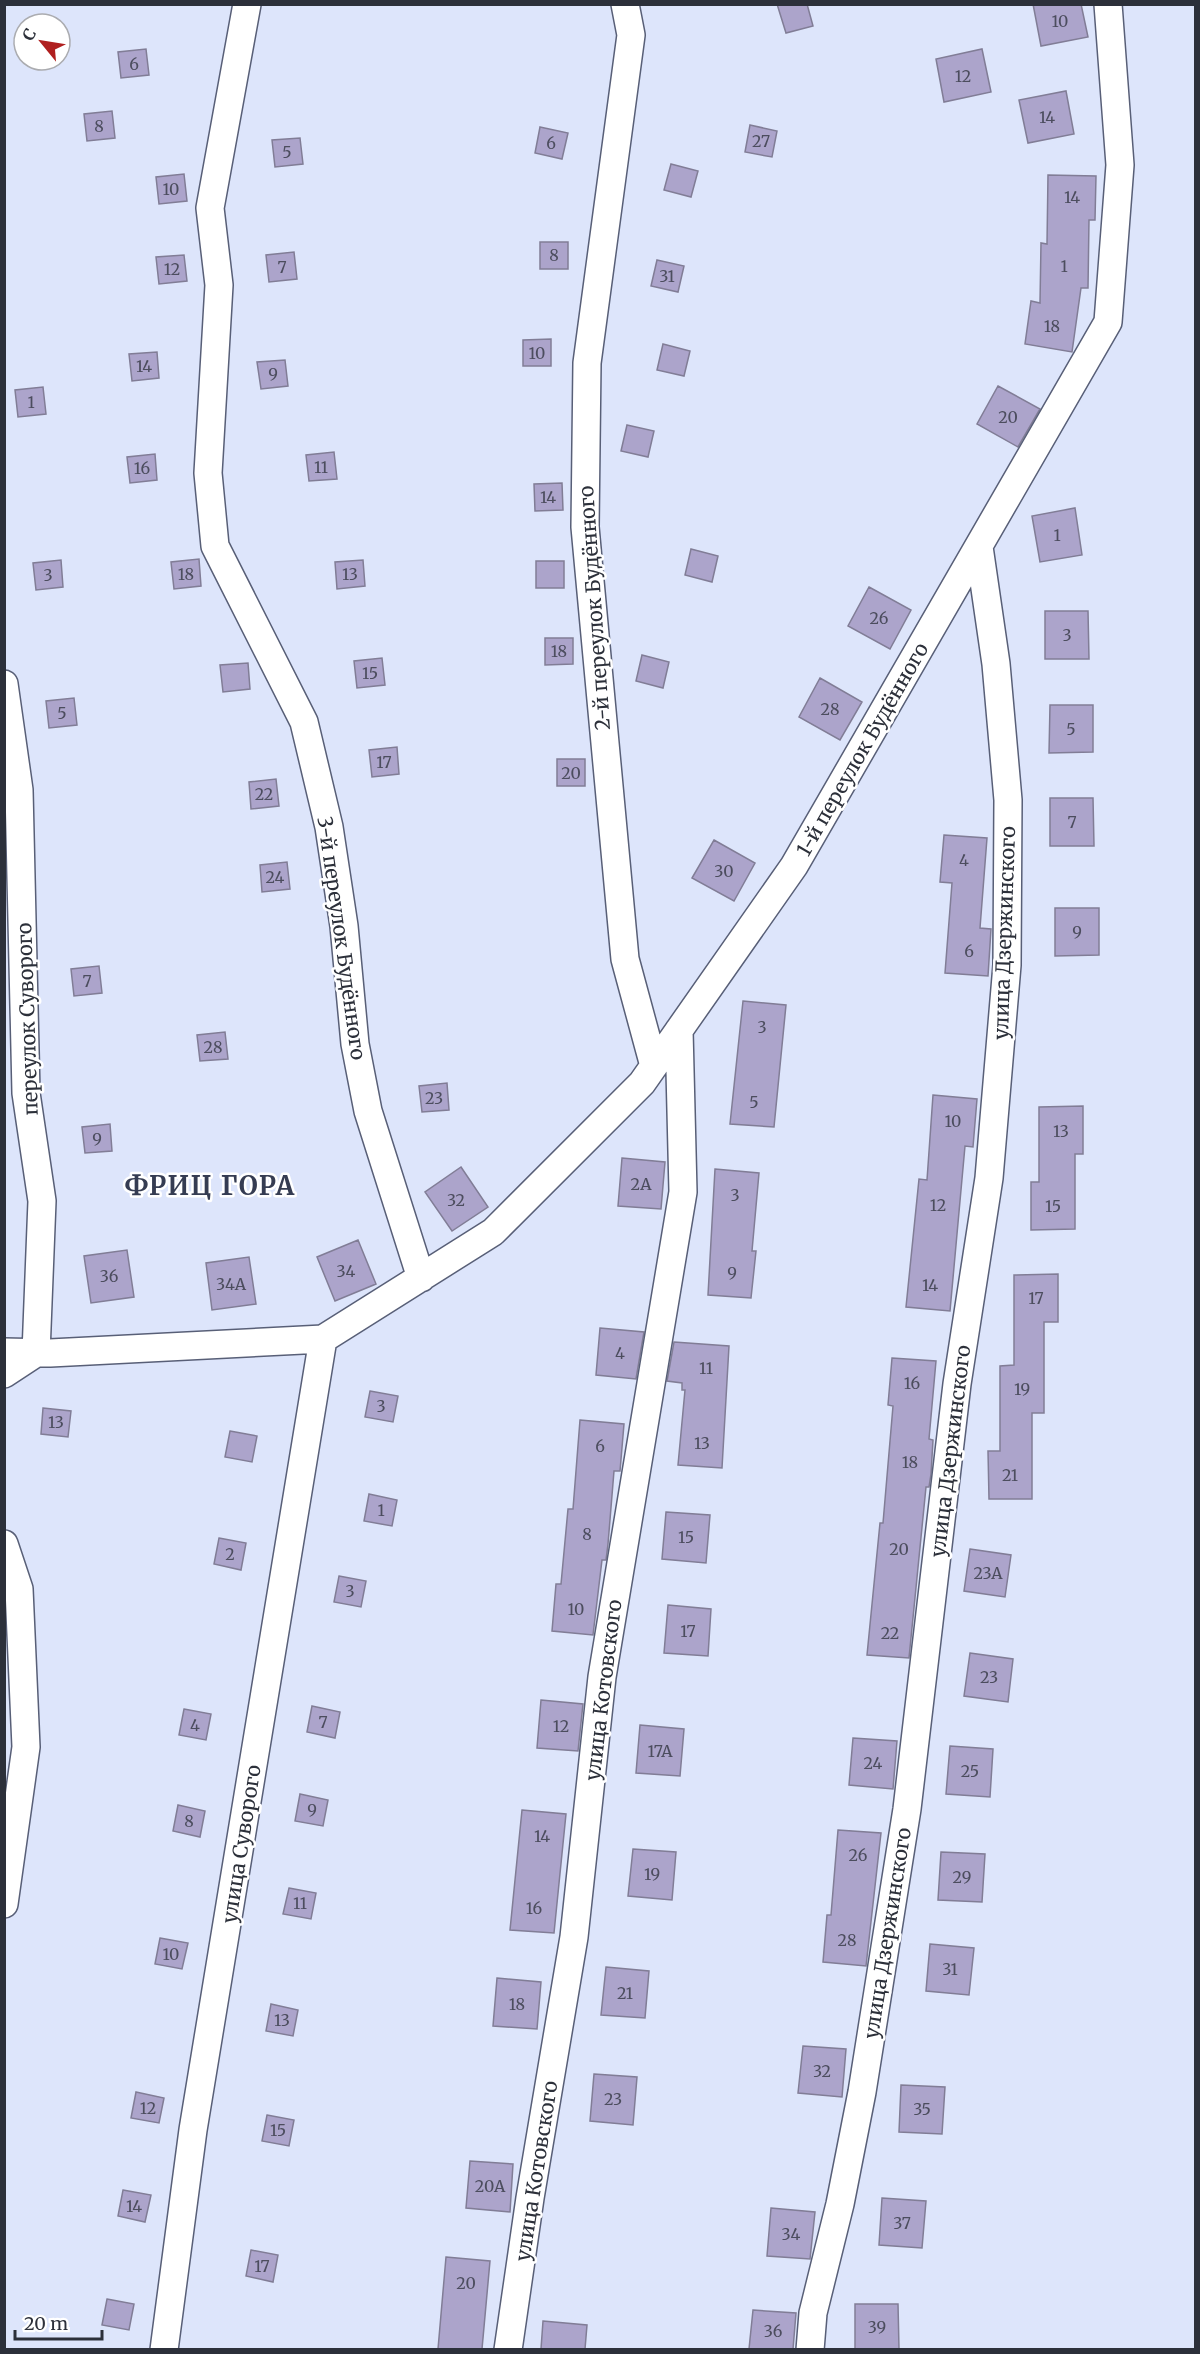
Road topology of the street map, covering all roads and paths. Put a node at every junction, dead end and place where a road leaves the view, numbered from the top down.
1 (247, 4) edge
2 (625, 4) edge
3 (1108, 4) edge
4 (979, 547) junction
5 (4, 684) edge
6 (679, 1030) junction
7 (654, 1066) junction
8 (421, 1278) junction
9 (323, 1339) junction
10 (4, 1352) edge
11 (36, 1353) junction
12 (4, 1374) edge
13 (4, 1544) edge
14 (4, 1904) edge
15 (164, 2349) edge
16 (508, 2349) edge
17 (810, 2349) edge

1 - 8 street, 3-й переулок Будённого
2 - 7 street, 2-й переулок Будённого
3 - 4 street, 1-й переулок Будённого
4 - 6 street, 1-й переулок Будённого
4 - 17 street, улица Дзержинского
5 - 11 street, переулок Суворого
6 - 7 street, 1-й переулок Будённого
6 - 16 street, улица Котовского
7 - 8 street, 1-й переулок Будённого
8 - 9 street, 1-й переулок Будённого
9 - 11 street
9 - 15 street, улица Суворого
10 - 11 street
11 - 12 street
13 - 14 street

